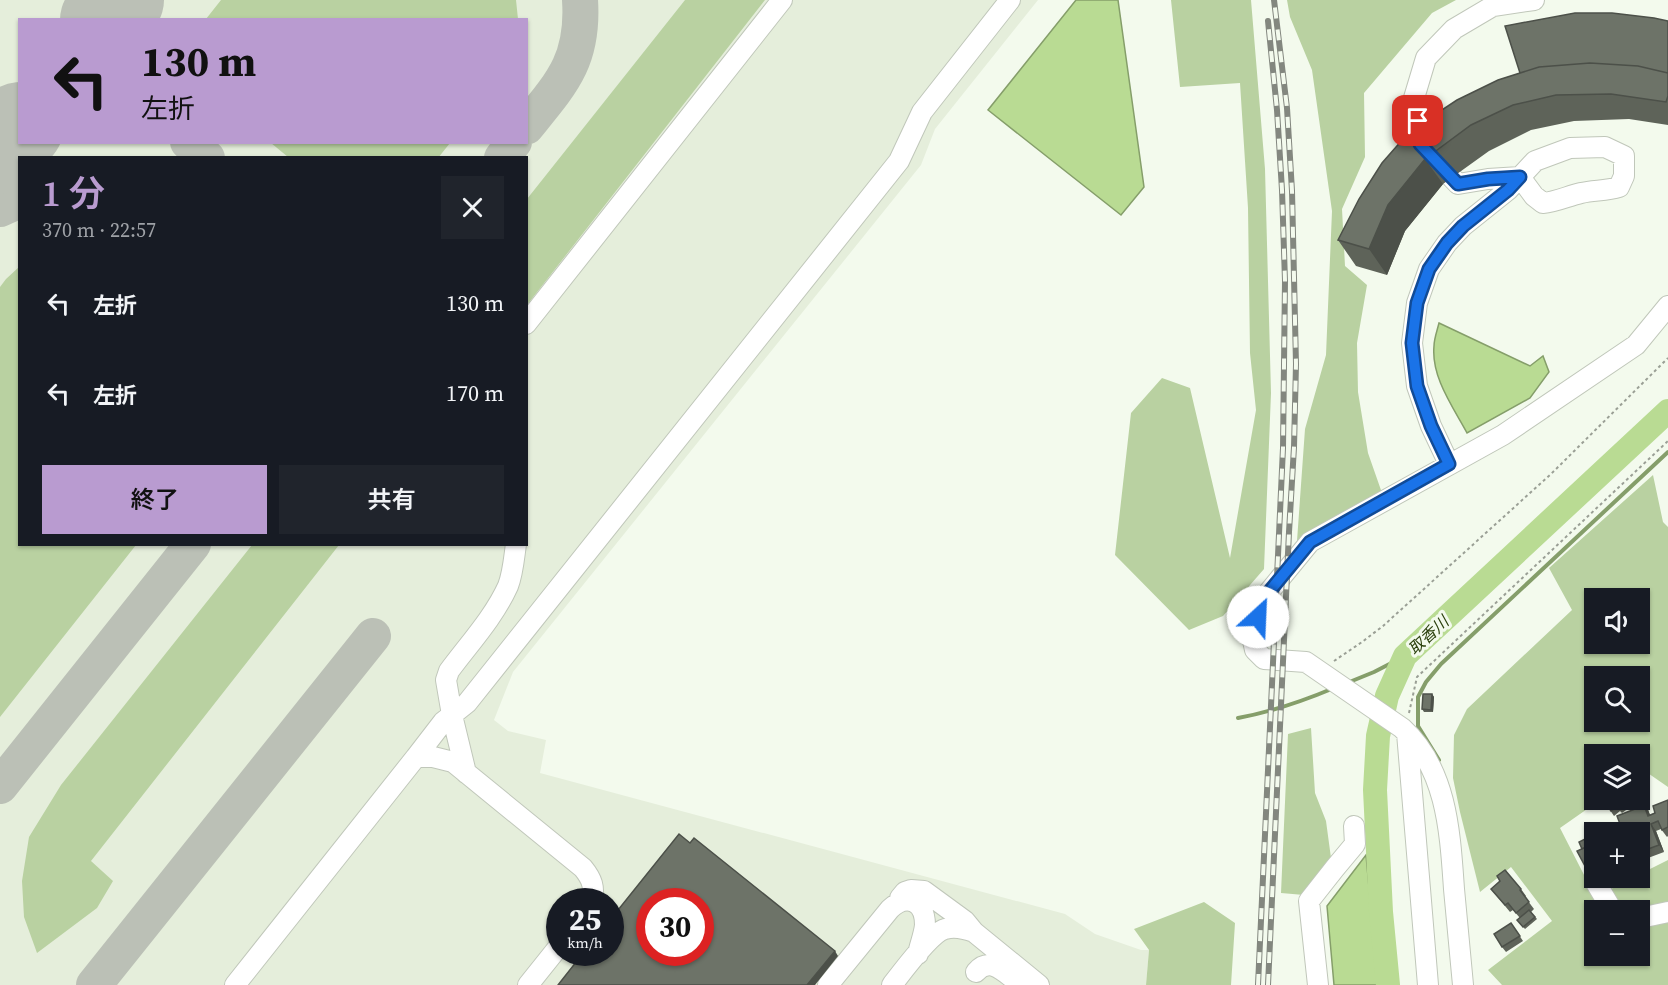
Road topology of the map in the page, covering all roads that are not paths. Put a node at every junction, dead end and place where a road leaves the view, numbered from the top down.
1 (782, 0) edge
2 (1010, 0) edge
3 (1534, 0) edge
4 (1520, 177) junction
5 (1668, 306) edge
6 (528, 321) edge
7 (1449, 464) junction
8 (516, 546) edge
9 (452, 715) junction
10 (1407, 733) junction
11 (416, 757) junction
12 (466, 773) junction
13 (1354, 826) dead end
14 (594, 888) edge
15 (897, 903) junction
16 (1668, 912) edge
17 (1650, 916) edge
18 (974, 932) junction
19 (918, 954) junction
20 (546, 962) edge
21 (969, 979) edge
22 (235, 985) edge
23 (528, 985) edge
24 (828, 985) edge
25 (892, 985) edge
26 (1003, 985) edge
27 (1022, 985) edge
28 (1039, 985) edge
29 (1318, 985) edge
30 (1428, 985) edge
31 (1463, 985) edge

1 - 6 street
2 - 9 street
3 - 4 street
4 - 4 street
4 - 7 street
5 - 7 street
7 - 10 street
8 - 9 street
9 - 11 street
9 - 12 street
10 - 30 street
10 - 31 street
11 - 12 street
11 - 22 street
12 - 14 street
13 - 29 street
15 - 18 street
15 - 19 street
15 - 24 street
16 - 17 street
18 - 19 street
18 - 28 street
19 - 25 street
20 - 23 street
21 - 26 street
21 - 27 street

